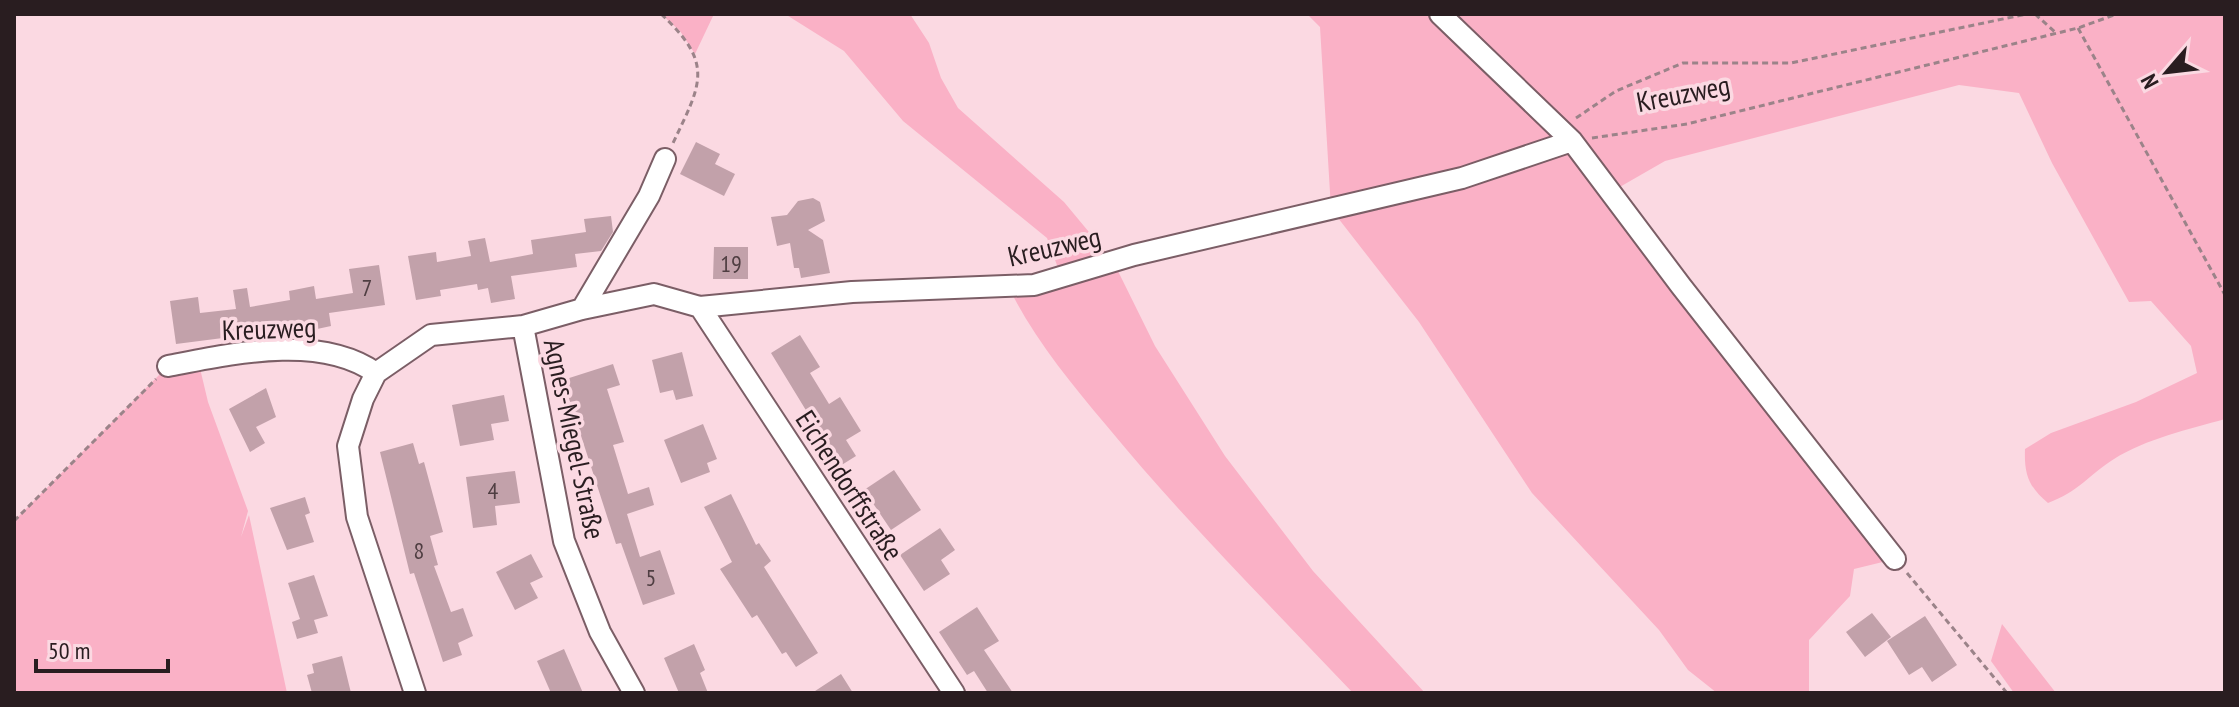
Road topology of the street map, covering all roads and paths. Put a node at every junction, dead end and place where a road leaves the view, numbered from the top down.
1 (661, 14) edge
2 (1440, 14) edge
3 (2027, 14) edge
4 (2035, 14) edge
5 (2117, 14) edge
6 (2078, 28) junction
7 (2056, 33) junction
8 (1566, 135) junction
9 (665, 159) joint
10 (2225, 295) edge
11 (700, 307) junction
12 (582, 309) junction
13 (523, 326) junction
14 (168, 366) joint
15 (376, 373) junction
16 (14, 521) edge
17 (1895, 559) joint
18 (415, 693) edge
19 (634, 693) edge
20 (954, 693) edge
21 (2007, 693) edge

1 - 9 path
2 - 8 street
3 - 8 path
4 - 7 path
5 - 6 path, Kreuzweg
6 - 7 path, Kreuzweg
6 - 10 path
7 - 8 path, Kreuzweg
8 - 11 street, Kreuzweg
8 - 17 street
9 - 12 street
11 - 12 street, Kreuzweg
11 - 20 street, Eichendorffstraße
12 - 13 street, Kreuzweg
13 - 15 street, Kreuzweg
13 - 19 street, Agnes-Miegel-Straße
14 - 15 street, Kreuzweg
14 - 16 path
15 - 18 street
17 - 21 path

